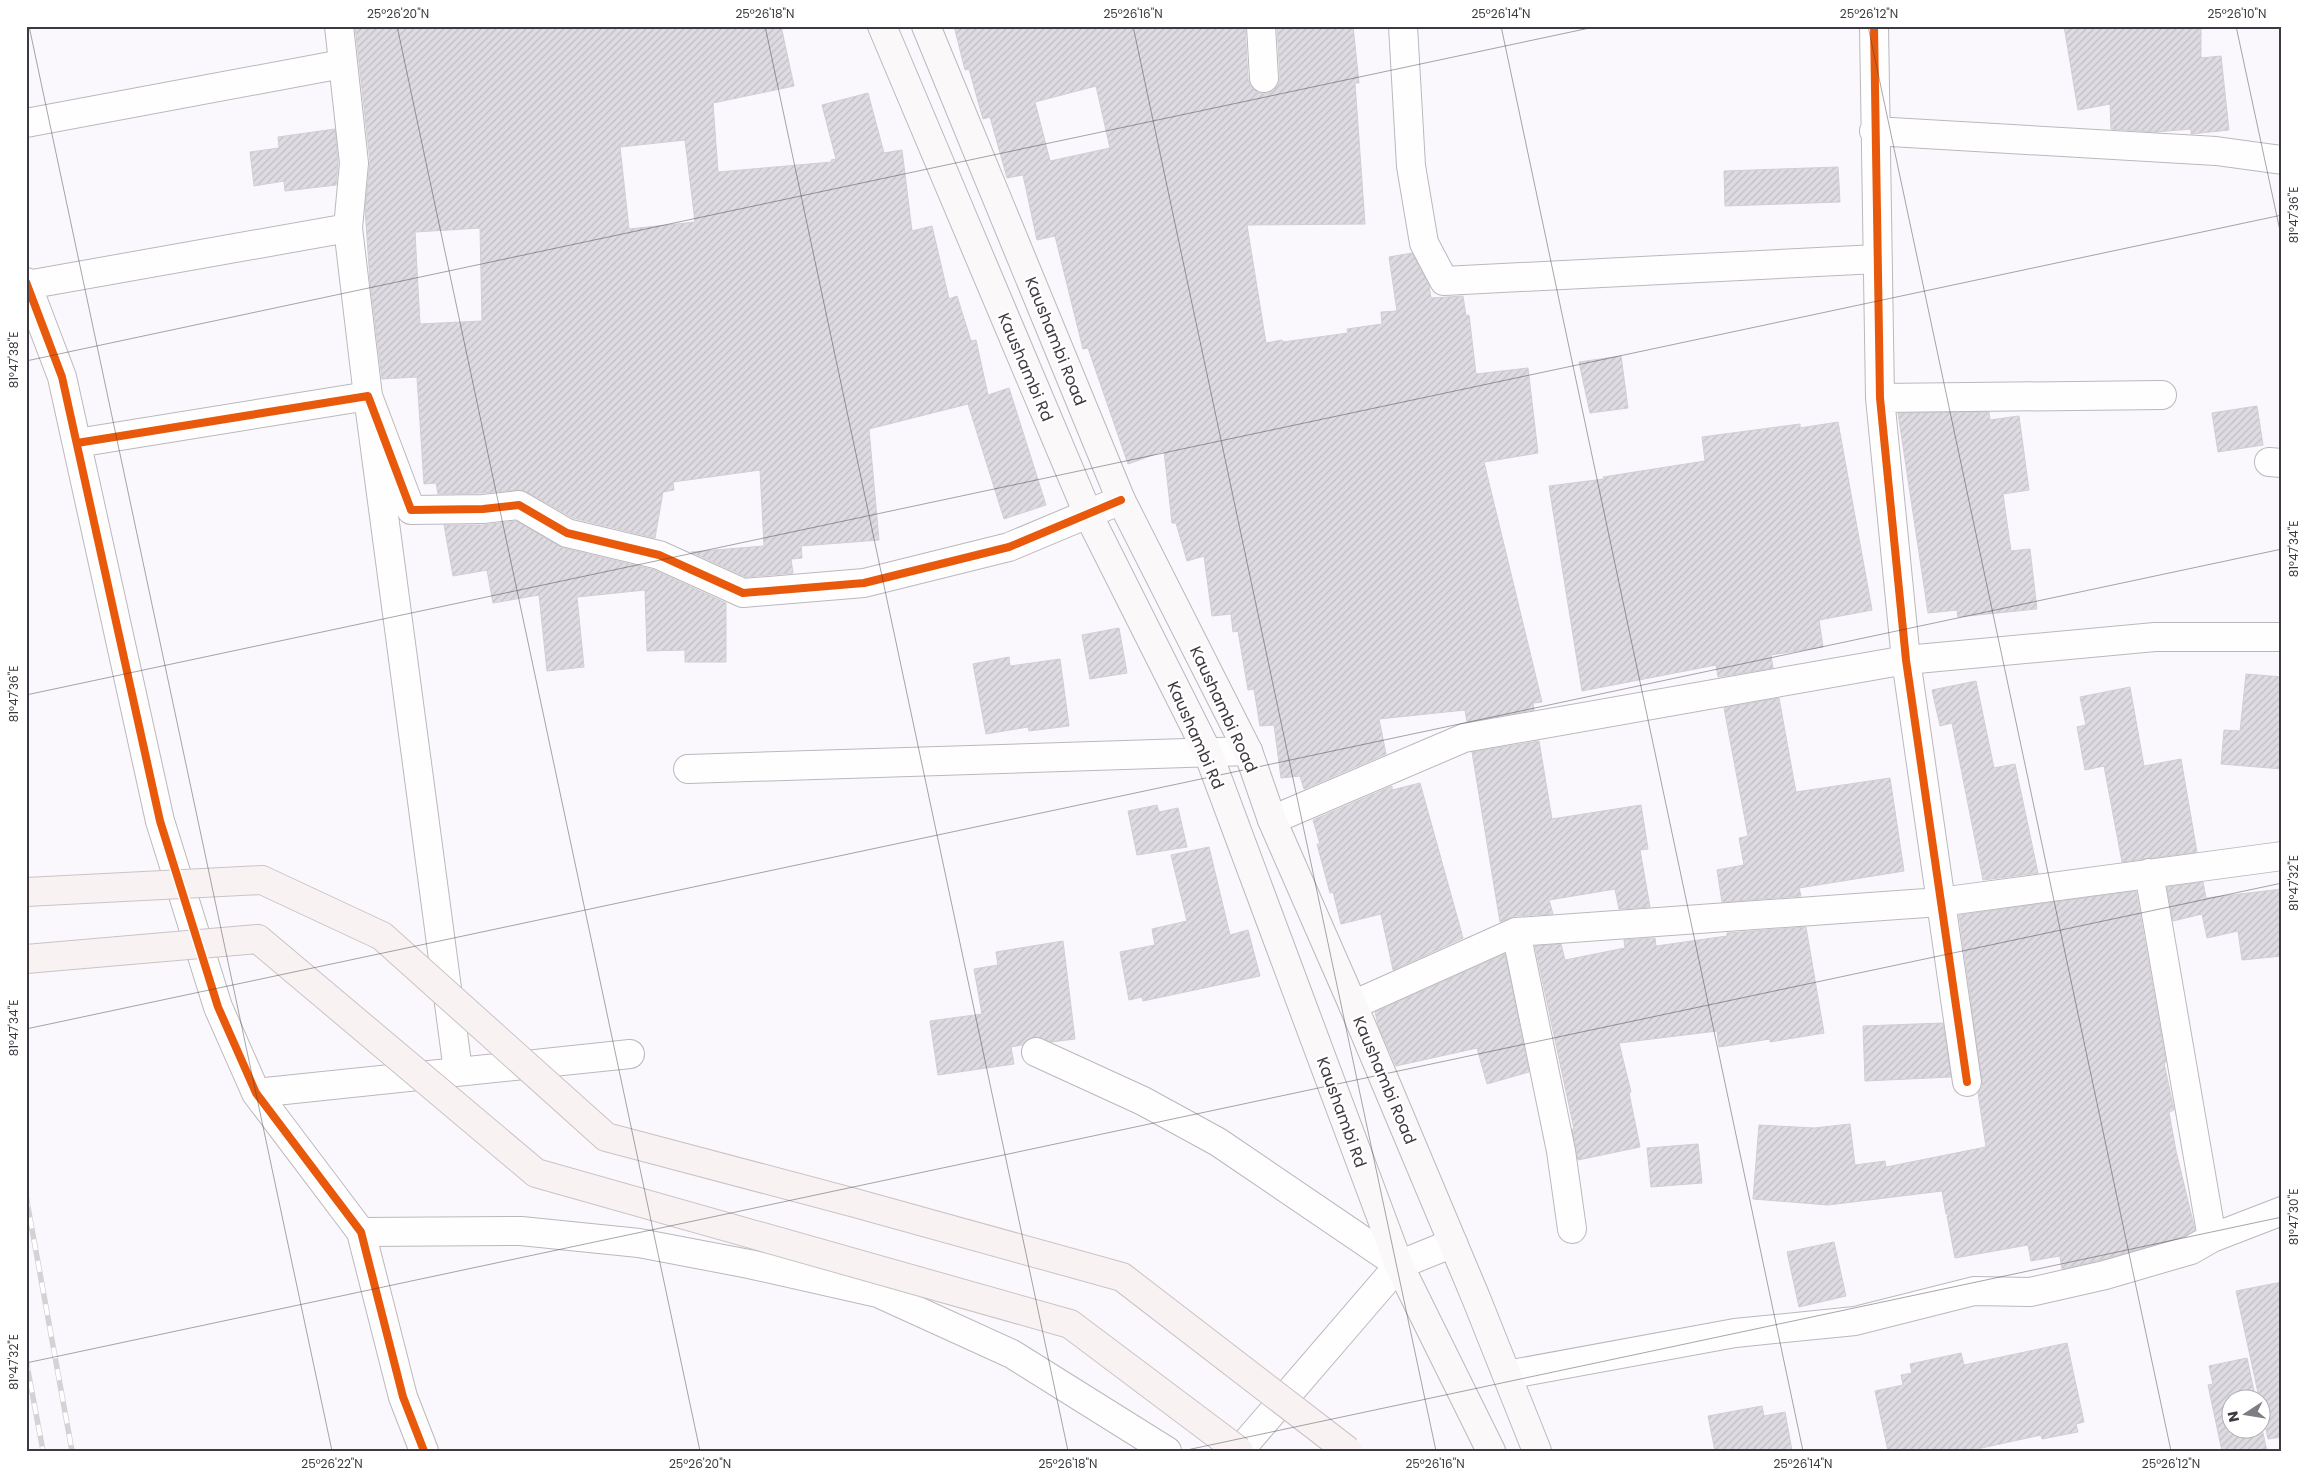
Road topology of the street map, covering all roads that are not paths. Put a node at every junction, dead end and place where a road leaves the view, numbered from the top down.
1 (338, 26) edge
2 (882, 26) edge
3 (926, 26) edge
4 (1261, 26) edge
5 (1403, 26) edge
6 (1874, 26) edge
7 (342, 64) junction
8 (1264, 78) dead end
9 (26, 123) edge
10 (1874, 131) junction
11 (2282, 160) edge
12 (348, 228) junction
13 (1877, 259) junction
14 (27, 284) edge
15 (2162, 395) dead end
16 (368, 396) junction
17 (1880, 398) junction
18 (77, 443) junction
19 (1121, 500) junction
20 (1088, 514) junction
21 (2282, 637) edge
22 (1906, 660) junction
23 (1248, 751) junction
24 (1208, 753) junction
25 (688, 769) dead end
26 (1272, 820) junction
27 (2282, 856) edge
28 (2149, 873) junction
29 (26, 892) edge
30 (1940, 902) junction
31 (1516, 932) junction
32 (26, 959) edge
33 (1353, 1005) junction
34 (1036, 1052) dead end
35 (630, 1054) dead end
36 (458, 1071) junction
37 (1967, 1082) dead end
38 (256, 1092) junction
39 (2282, 1211) edge
40 (1572, 1229) dead end
41 (362, 1232) junction
42 (2212, 1238) junction
43 (1453, 1243) junction
44 (1399, 1265) junction
45 (1507, 1375) junction
46 (424, 1451) edge
47 (1167, 1451) edge
48 (1239, 1451) edge
49 (1348, 1451) edge
50 (1491, 1451) edge
51 (1537, 1451) edge

1 - 7 street
2 - 20 main road, Kaushambi Rd
3 - 19 main road, Kaushambi Road
4 - 8 street
5 - 13 street
6 - 10 street
7 - 9 street
7 - 12 street
10 - 11 street
10 - 13 street
12 - 14 street
12 - 16 street
13 - 17 street
14 - 18 street
15 - 17 street
16 - 18 street
16 - 20 street
16 - 36 street
17 - 22 street
18 - 38 street
19 - 20 street
19 - 23 main road, Kaushambi Road
20 - 24 main road, Kaushambi Rd
21 - 22 street
22 - 26 street
22 - 30 street
23 - 24 street
23 - 26 main road, Kaushambi Road
24 - 25 street
24 - 44 main road, Kaushambi Rd
26 - 33 main road, Kaushambi Road
27 - 28 street
28 - 30 street
28 - 42 street
29 - 49 main road, bridge
30 - 31 street
30 - 37 street
31 - 33 street
31 - 40 street
32 - 48 main road, bridge
33 - 43 main road, Kaushambi Road
34 - 44 street
35 - 36 street
36 - 38 street
38 - 41 street
39 - 42 street
41 - 46 street
41 - 47 street
42 - 45 street
43 - 44 street
43 - 45 main road, Kaushambi Road
44 - 48 street
44 - 50 main road, Kaushambi Rd
45 - 51 main road, Kaushambi Road

